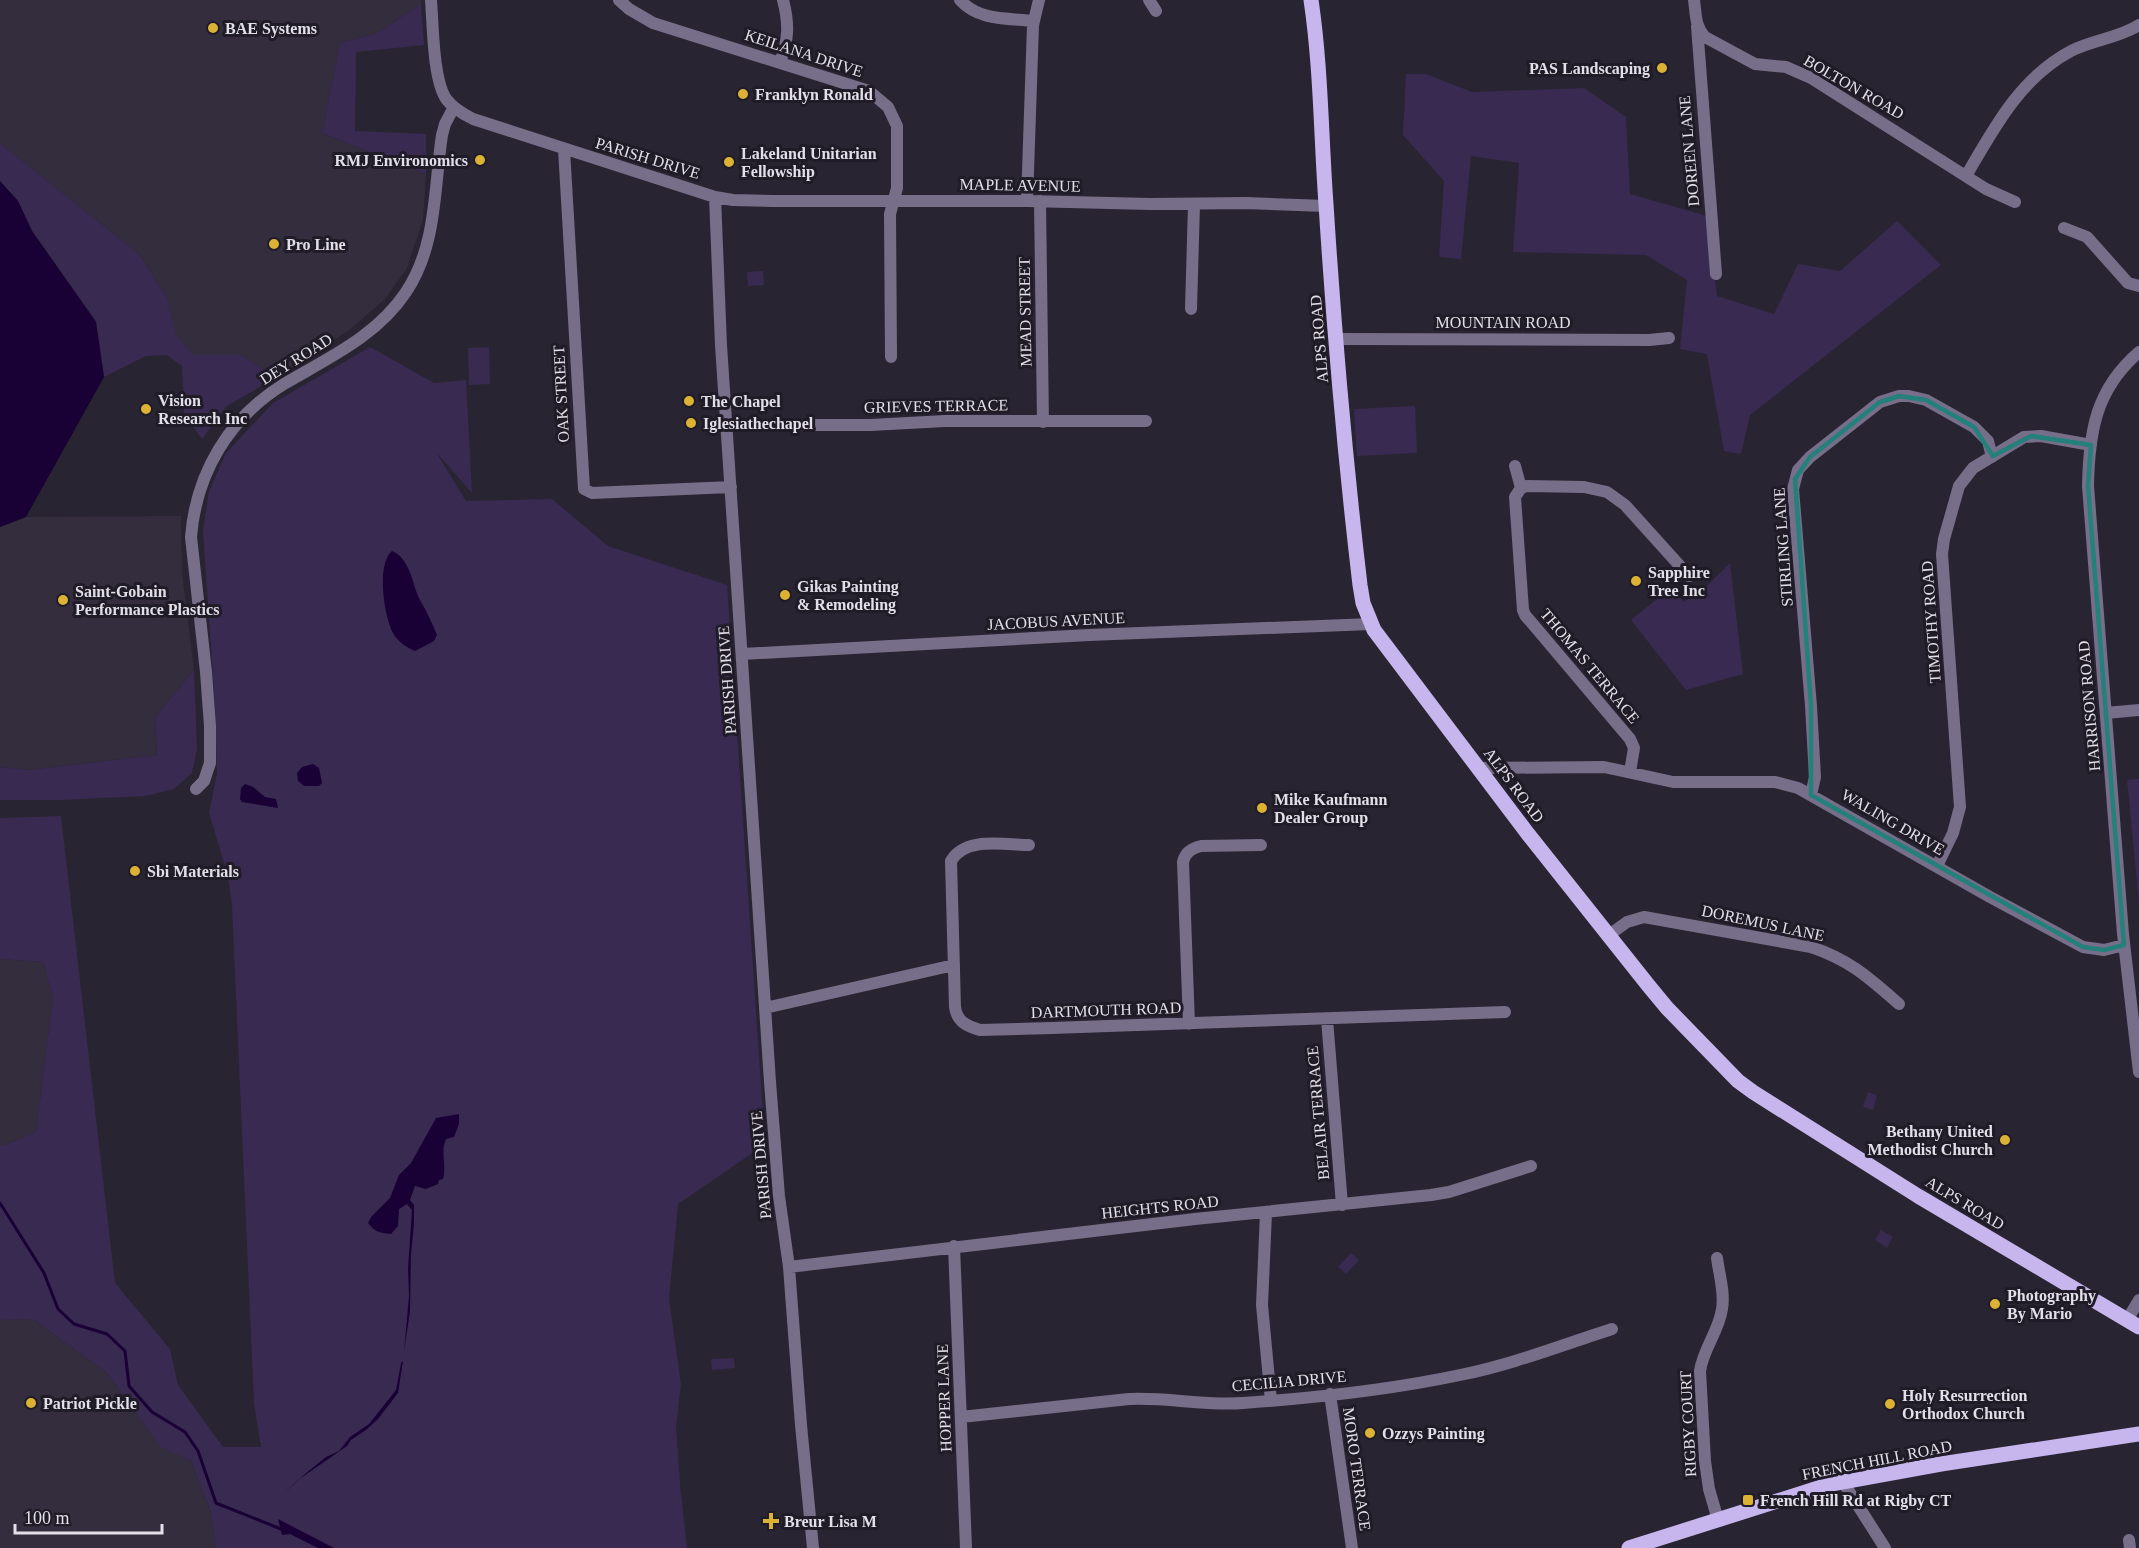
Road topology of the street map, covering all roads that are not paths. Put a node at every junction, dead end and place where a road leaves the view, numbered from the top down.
1 (431, 0) edge
2 (619, 0) edge
3 (783, 0) edge
4 (960, 0) edge
5 (1039, 0) edge
6 (1311, 0) edge
7 (1694, 0) edge
8 (1034, 21) junction
9 (1696, 24) junction
10 (2139, 25) edge
11 (780, 62) junction
12 (454, 108) junction
13 (564, 148) junction
14 (1966, 176) junction
15 (714, 196) junction
16 (893, 201) junction
17 (1027, 201) junction
18 (1040, 201) junction
19 (2015, 202) dead end
20 (1194, 205) junction
21 (1326, 206) junction
22 (2064, 228) dead end
23 (1716, 274) dead end
24 (2139, 286) edge
25 (1191, 309) dead end
26 (1669, 338) dead end
27 (1336, 339) junction
28 (2139, 352) edge
29 (891, 357) dead end
30 (1146, 421) dead end
31 (1043, 422) junction
32 (727, 425) junction
33 (2091, 446) junction
34 (1992, 457) junction
35 (1515, 466) dead end
36 (732, 487) junction
37 (1521, 488) junction
38 (1689, 576) dead end
39 (1371, 624) junction
40 (742, 654) junction
41 (2139, 710) edge
42 (2106, 713) junction
43 (1478, 768) junction
44 (1630, 772) junction
45 (196, 789) dead end
46 (1811, 795) junction
47 (1029, 845) dead end
48 (1261, 845) dead end
49 (1937, 866) junction
50 (1610, 935) junction
51 (2124, 945) junction
52 (954, 965) junction
53 (1899, 1004) dead end
54 (765, 1008) junction
55 (1505, 1012) dead end
56 (1327, 1019) junction
57 (1189, 1024) junction
58 (2139, 1072) edge
59 (1531, 1166) dead end
60 (1342, 1205) junction
61 (1266, 1212) junction
62 (954, 1246) junction
63 (1717, 1258) dead end
64 (789, 1267) junction
65 (2139, 1300) edge
66 (2133, 1324) edge
67 (1612, 1329) dead end
68 (1330, 1394) junction
69 (1271, 1401) junction
70 (961, 1417) junction
71 (2139, 1434) edge
72 (1843, 1482) junction
73 (1718, 1520) junction
74 (813, 1548) edge
75 (966, 1548) edge
76 (1352, 1548) edge
77 (1629, 1548) edge
78 (1885, 1548) edge

1 - 12 street
2 - 11 street, KEILANA DRIVE
3 - 11 street
4 - 8 street
5 - 8 street
6 - 21 main road, ALPS ROAD
7 - 9 street
8 - 17 street
9 - 14 street, BOLTON ROAD
9 - 23 street, DOREEN LANE
10 - 14 street
11 - 16 street, KEILANA DRIVE
12 - 13 street, PARISH DRIVE
12 - 45 street, DEY ROAD
13 - 15 street, PARISH DRIVE
13 - 36 street, OAK STREET
14 - 19 street, BOLTON ROAD
15 - 16 street, MAPLE AVENUE
15 - 32 street, PARISH DRIVE
16 - 17 street, MAPLE AVENUE
16 - 29 street, KEILANA DRIVE
17 - 18 street, MAPLE AVENUE
18 - 20 street, MAPLE AVENUE
18 - 31 street, MEAD STREET
20 - 21 street, MAPLE AVENUE
20 - 25 street
21 - 27 main road, ALPS ROAD
22 - 24 street
26 - 27 street, MOUNTAIN ROAD
27 - 39 main road, ALPS ROAD
28 - 33 street, HARRISON ROAD
30 - 31 street, GRIEVES TERRACE
31 - 32 street, GRIEVES TERRACE
32 - 36 street, PARISH DRIVE
33 - 34 street, TIMOTHY ROAD
33 - 42 street, HARRISON ROAD
34 - 46 street, STIRLING LANE
34 - 49 street, TIMOTHY ROAD
35 - 37 street, THOMAS TERRACE
36 - 40 street, PARISH DRIVE
37 - 38 street
37 - 44 street, THOMAS TERRACE
39 - 40 street, JACOBUS AVENUE
39 - 43 main road, ALPS ROAD
40 - 54 street, PARISH DRIVE
41 - 42 street
42 - 51 street, HARRISON ROAD
43 - 44 street
43 - 50 main road, ALPS ROAD
44 - 46 street, WALING DRIVE
46 - 49 street, WALING DRIVE
47 - 52 street
48 - 57 street
49 - 51 street, WALING DRIVE
50 - 53 street, DOREMUS LANE
50 - 66 main road, ALPS ROAD
51 - 58 street, HARRISON ROAD
52 - 54 street
52 - 57 street, DARTMOUTH ROAD
54 - 64 street, PARISH DRIVE
55 - 56 street, DARTMOUTH ROAD
56 - 57 street, DARTMOUTH ROAD
56 - 60 street, BELAIR TERRACE
59 - 60 street, HEIGHTS ROAD
60 - 61 street, HEIGHTS ROAD
61 - 62 street, HEIGHTS ROAD
61 - 69 street
62 - 64 street, HEIGHTS ROAD
62 - 70 street, HOPPER LANE
63 - 73 street, RIGBY COURT
64 - 74 street, PARISH DRIVE
65 - 66 street
67 - 68 street, CECILIA DRIVE
68 - 69 street, CECILIA DRIVE
68 - 76 street, MORO TERRACE
69 - 70 street, CECILIA DRIVE
70 - 75 street, HOPPER LANE
71 - 72 main road, FRENCH HILL ROAD
72 - 73 main road, FRENCH HILL ROAD
72 - 78 street
73 - 77 main road, FRENCH HILL ROAD

